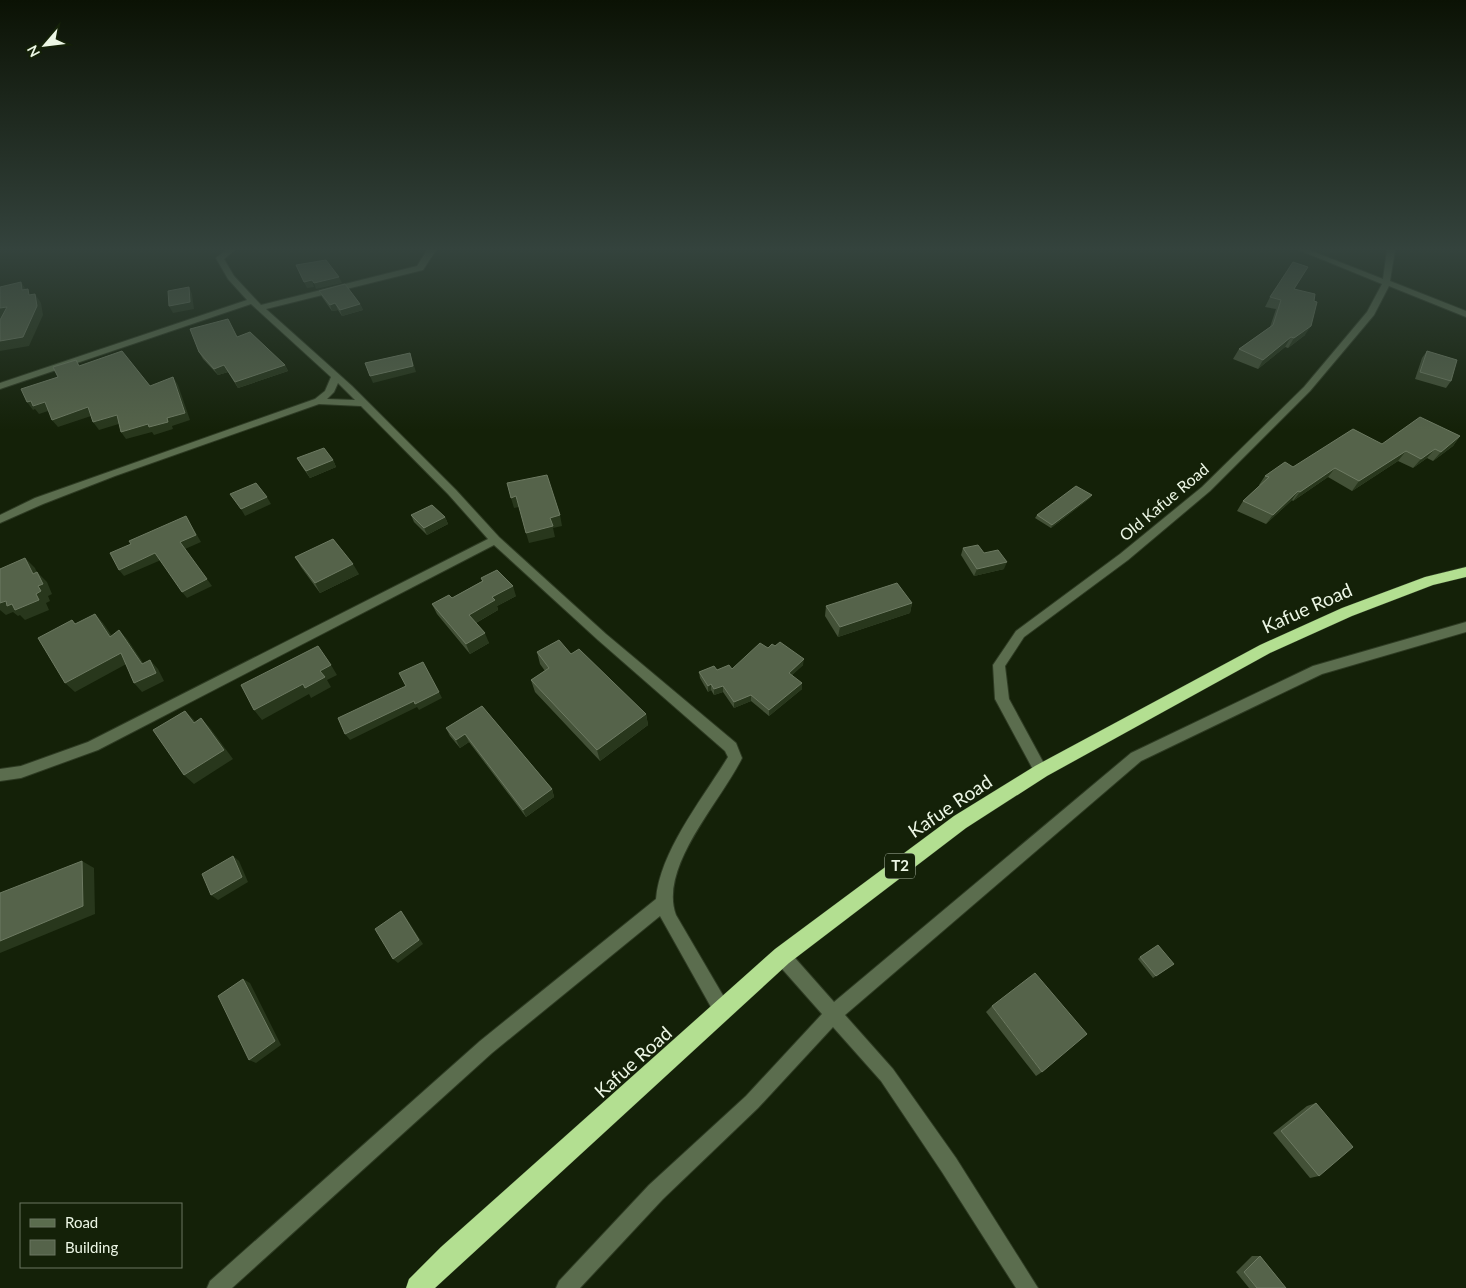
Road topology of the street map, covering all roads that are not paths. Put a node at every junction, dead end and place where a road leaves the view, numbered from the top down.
1 (237, 310) edge
2 (263, 310) edge
3 (1372, 310) edge
4 (336, 376) junction
5 (0, 386) edge
6 (318, 401) junction
7 (363, 403) junction
8 (0, 519) edge
9 (495, 540) junction
10 (1466, 572) edge
11 (1466, 627) edge
12 (1041, 771) junction
13 (0, 775) edge
14 (664, 903) junction
15 (782, 956) junction
16 (722, 1010) junction
17 (834, 1013) junction
18 (217, 1288) edge
19 (418, 1288) edge
20 (566, 1288) edge
21 (1028, 1288) edge

1 - 5 street
2 - 4 street
3 - 12 street, Old Kafue Road
4 - 6 street
4 - 7 street
6 - 7 street
6 - 8 street
7 - 9 street
9 - 13 street
9 - 14 street
10 - 12 highway, Kafue Road / T2
11 - 17 street
12 - 15 highway, Kafue Road / T2
14 - 16 street
14 - 18 street
15 - 16 highway, Kafue Road / T2
15 - 17 street
16 - 19 highway, Kafue Road / T2
17 - 20 street
17 - 21 street

